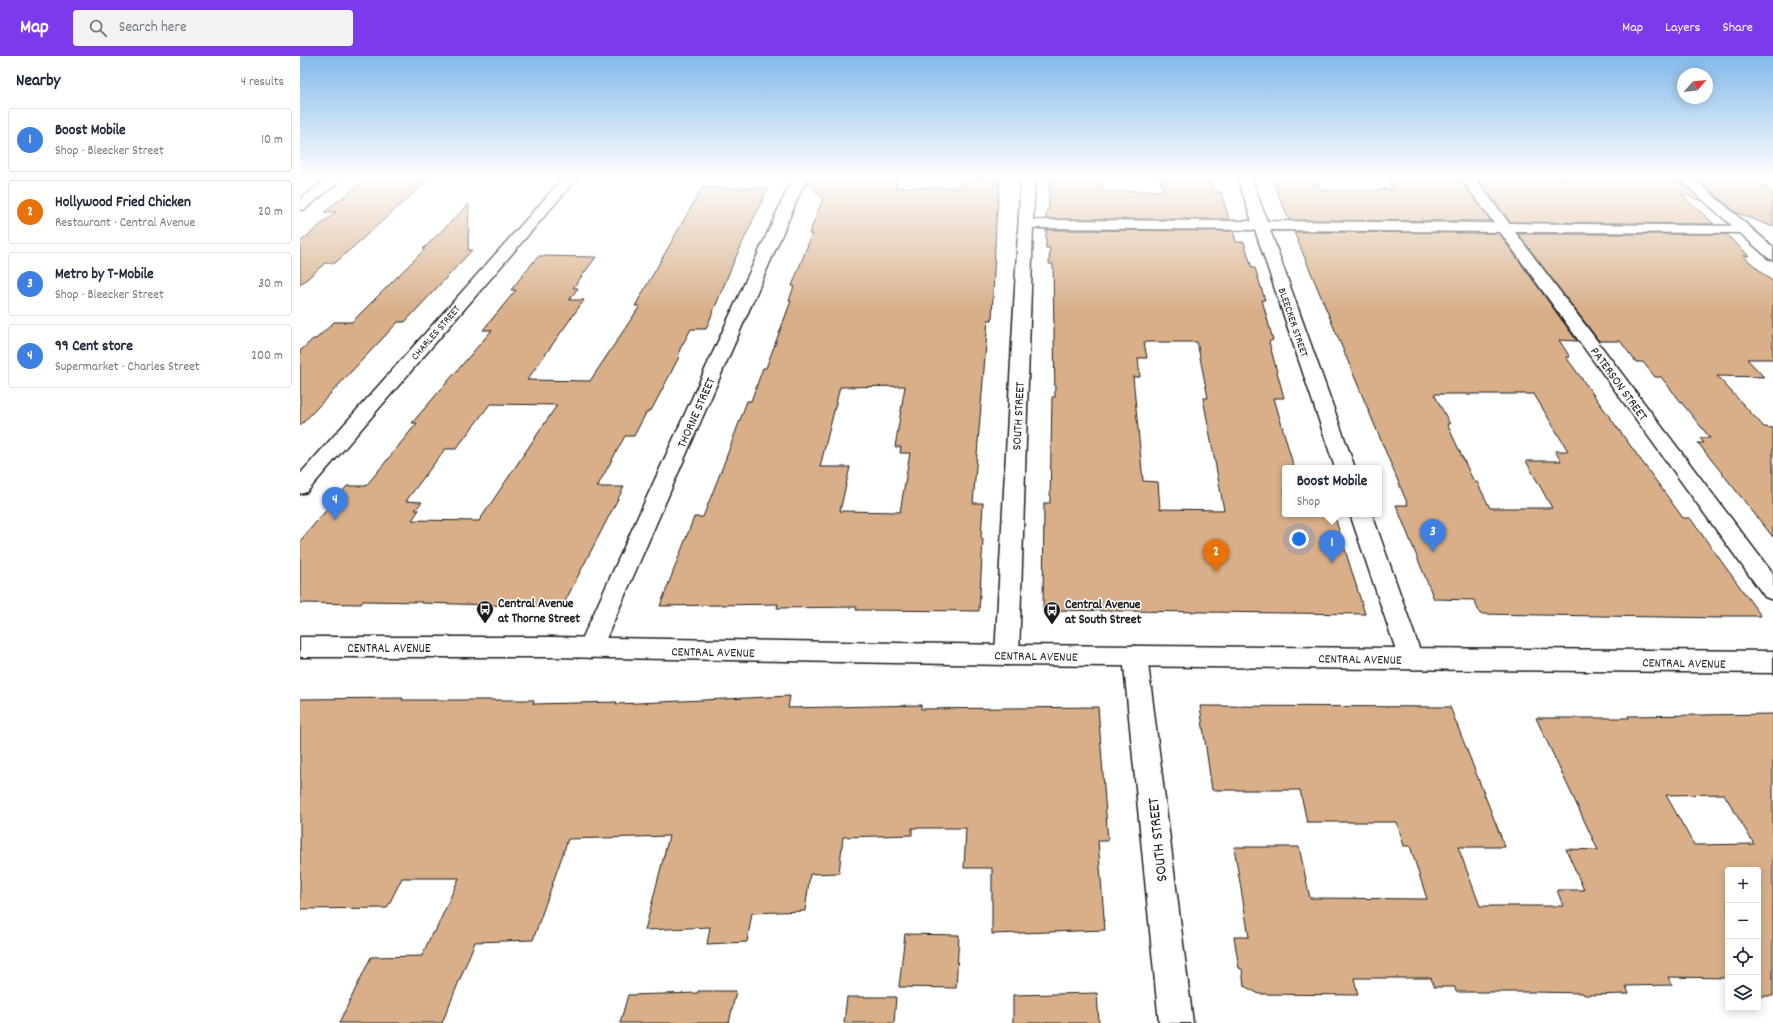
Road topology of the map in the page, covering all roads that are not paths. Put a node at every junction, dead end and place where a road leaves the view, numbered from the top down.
1 (532, 222) edge
2 (780, 222) edge
3 (1259, 222) edge
4 (1501, 222) edge
5 (1735, 222) edge
6 (1026, 224) joint
7 (1260, 225) junction
8 (1505, 227) junction
9 (1743, 229) junction
10 (1773, 255) edge
11 (1344, 465) edge
12 (300, 487) edge
13 (1362, 517) edge
14 (1773, 591) edge
15 (300, 647) edge
16 (590, 648) junction
17 (1008, 655) junction
18 (1135, 656) junction
19 (1411, 659) junction
20 (1773, 662) edge
21 (1176, 1023) edge

1 - 12 street, CHARLES STREET
2 - 16 street, THORNE STREET
3 - 7 street, BLEECKER STREET
4 - 8 street, PATERSON STREET
5 - 9 street
6 - 7 street
6 - 17 street, SOUTH STREET
7 - 8 street
7 - 11 street, BLEECKER STREET
8 - 9 street
8 - 14 street, PATERSON STREET
9 - 10 street
13 - 19 street
15 - 16 street, CENTRAL AVENUE
16 - 17 street, CENTRAL AVENUE
17 - 18 street, CENTRAL AVENUE
18 - 19 street, CENTRAL AVENUE
18 - 21 street, SOUTH STREET
19 - 20 street, CENTRAL AVENUE

